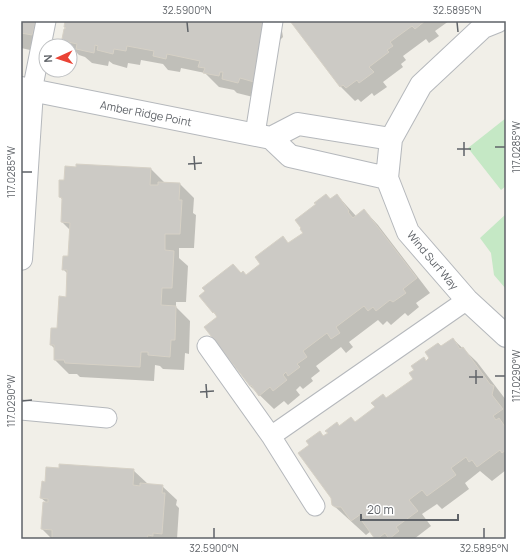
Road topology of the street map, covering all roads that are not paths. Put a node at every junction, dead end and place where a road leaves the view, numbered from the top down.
1 (46, 21) edge
2 (273, 21) edge
3 (498, 21) edge
4 (27, 90) edge
5 (263, 136) junction
6 (391, 139) junction
7 (387, 178) junction
8 (21, 259) edge
9 (467, 300) junction
10 (506, 336) edge
11 (207, 346) dead end
12 (21, 410) edge
13 (107, 418) dead end
14 (270, 436) junction
15 (315, 506) dead end

1 - 4 lane
2 - 5 lane
3 - 6 street, Wind Surf Way
4 - 5 street, Amber Ridge Point
4 - 8 street
5 - 6 street
5 - 7 street
6 - 7 street, Wind Surf Way
7 - 9 street, Wind Surf Way
9 - 10 street, Wind Surf Way
9 - 14 lane
11 - 14 lane
12 - 13 lane
14 - 15 lane

